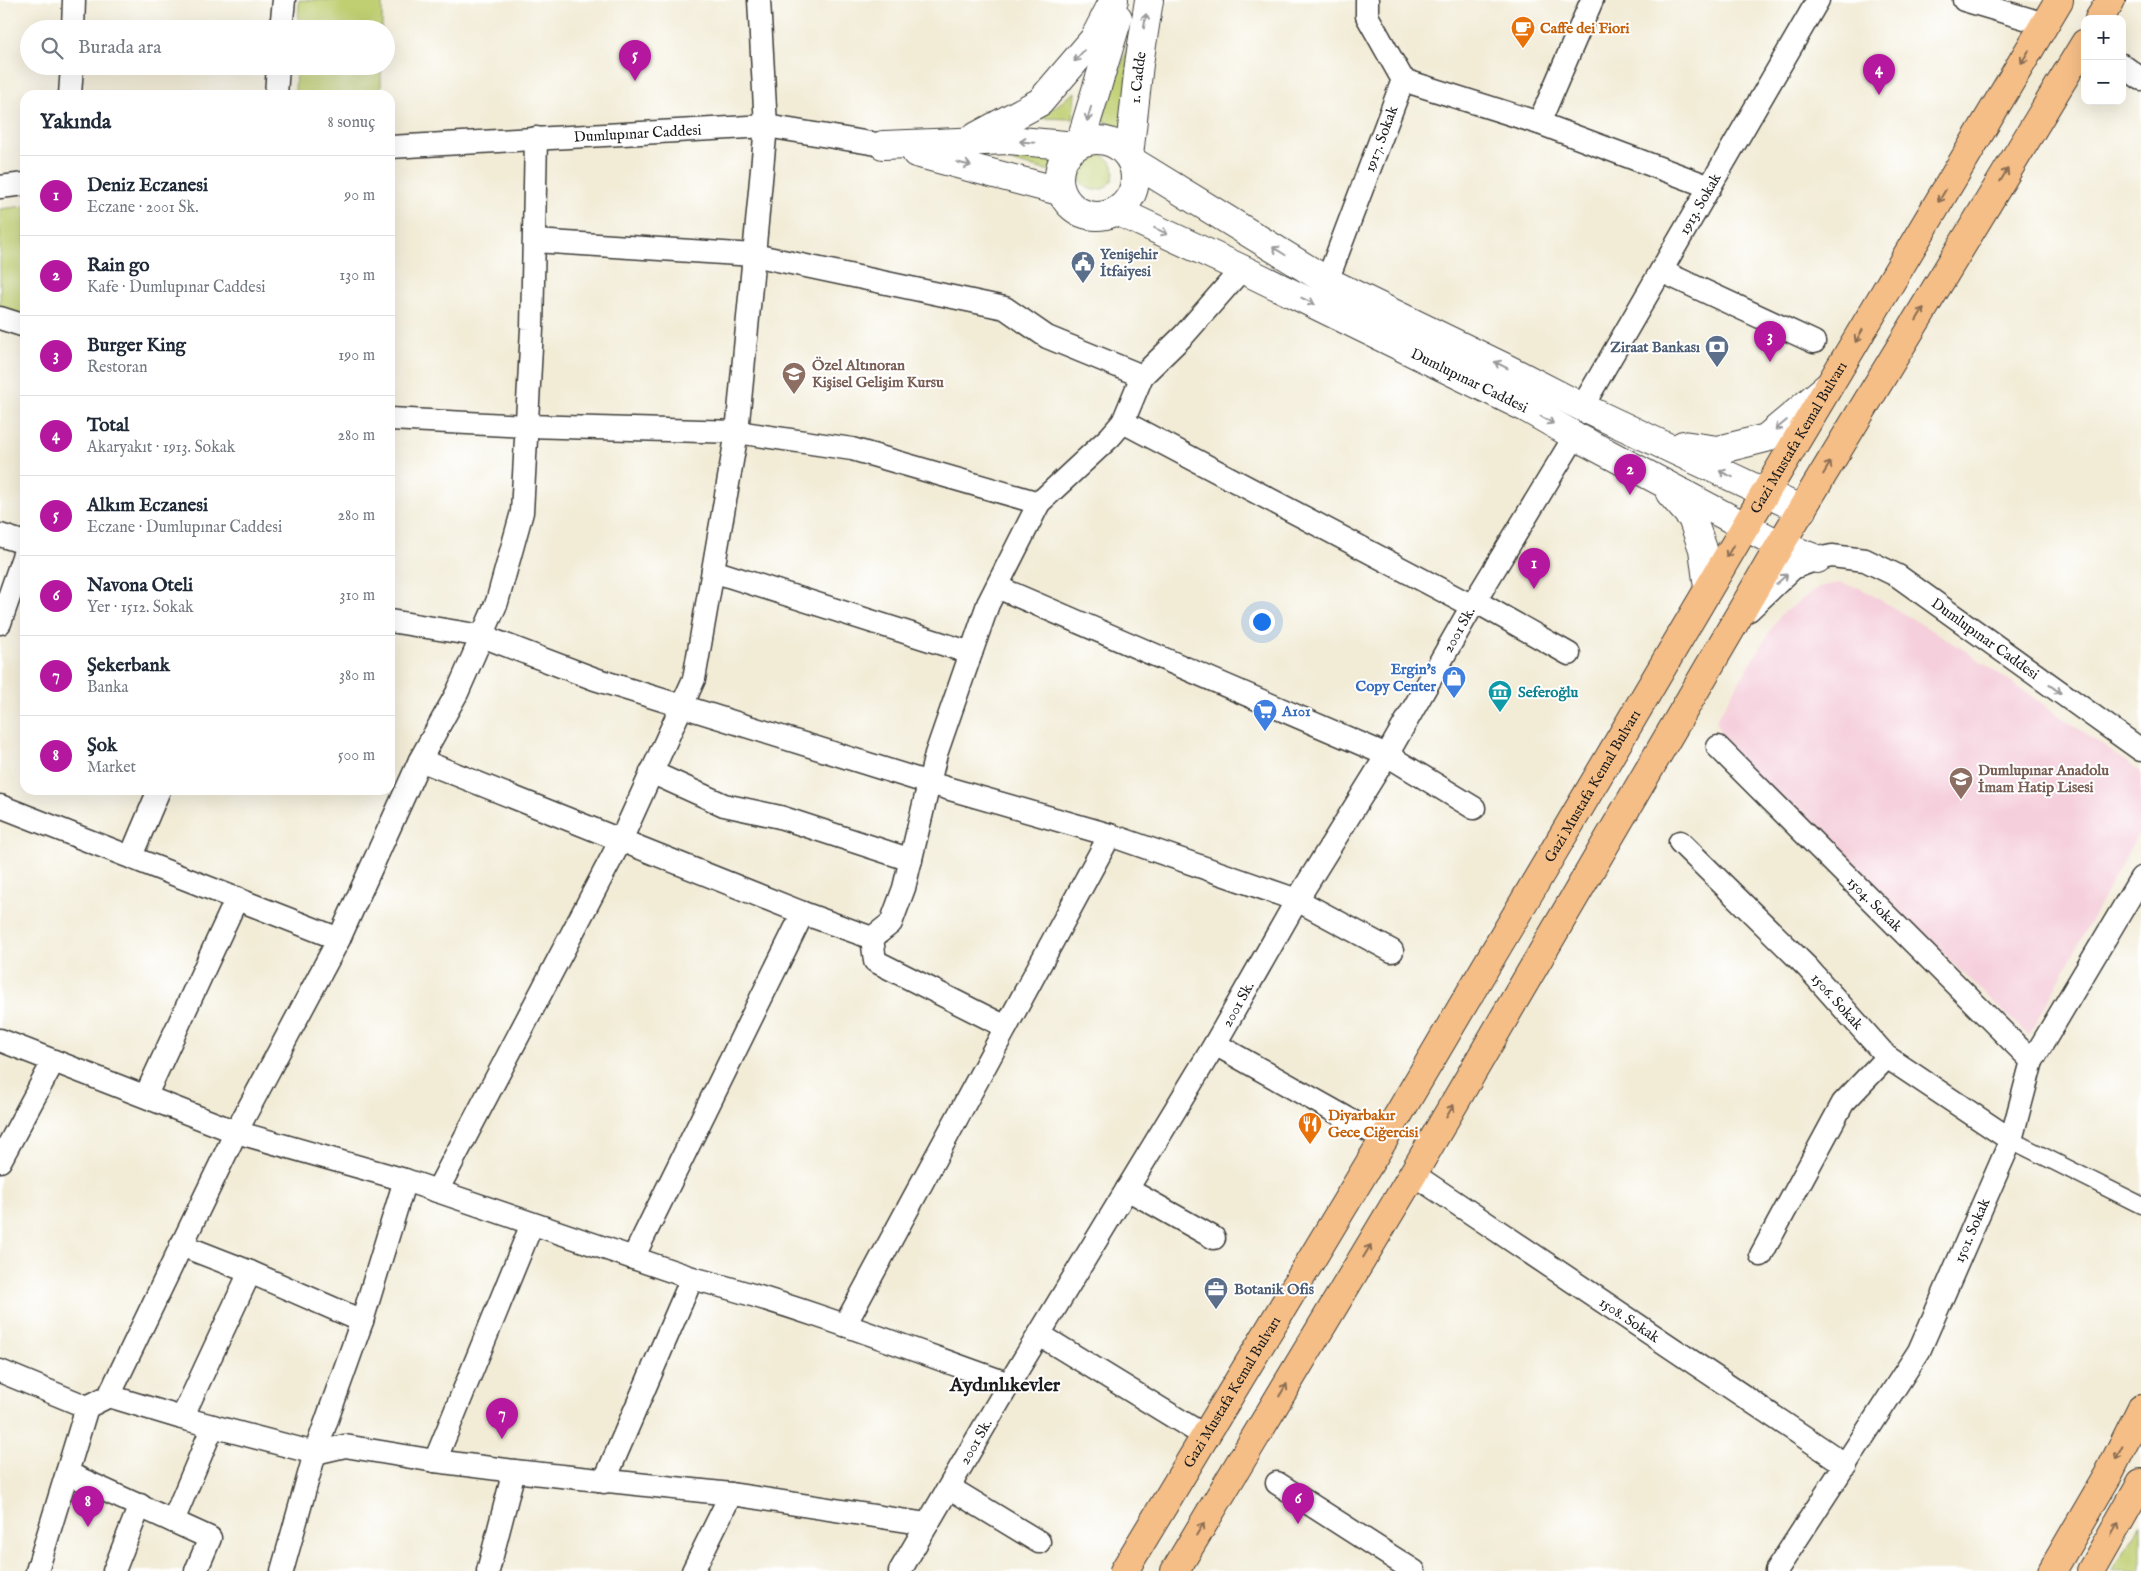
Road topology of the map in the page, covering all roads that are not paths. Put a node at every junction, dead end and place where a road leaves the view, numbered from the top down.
1 (74, 0) edge
2 (284, 0) edge
3 (759, 0) edge
4 (1114, 0) edge
5 (1123, 0) edge
6 (1149, 0) edge
7 (1367, 0) edge
8 (1592, 0) edge
9 (1818, 0) edge
10 (1964, 0) edge
11 (2059, 0) edge
12 (2111, 0) edge
13 (2102, 15) edge
14 (73, 20) edge
15 (282, 20) edge
16 (2045, 24) junction
17 (2081, 50) edge
18 (2126, 68) edge
19 (71, 75) edge
20 (277, 75) edge
21 (2141, 79) edge
22 (1404, 80) junction
23 (70, 90) edge
24 (276, 90) edge
25 (1539, 123) junction
26 (766, 126) junction
27 (536, 138) junction
28 (966, 142) junction
29 (1078, 144) junction
30 (883, 145) junction
31 (395, 147) edge
32 (1131, 159) junction
33 (20, 185) edge
34 (0, 187) edge
35 (1710, 187) junction
36 (1059, 191) junction
37 (1117, 211) junction
38 (535, 242) junction
39 (754, 255) junction
40 (1242, 269) junction
41 (1661, 271) junction
42 (1327, 281) junction
43 (0, 318) edge
44 (20, 324) edge
45 (1814, 342) dead end
46 (1142, 376) junction
47 (1832, 382) junction
48 (1582, 407) junction
49 (395, 419) edge
50 (1123, 422) junction
51 (527, 426) junction
52 (737, 432) junction
53 (1575, 436) junction
54 (1659, 442) junction
55 (1661, 482) junction
56 (1765, 492) junction
57 (1039, 503) junction
58 (1802, 510) junction
59 (1745, 527) junction
60 (0, 535) edge
61 (20, 541) edge
62 (1780, 545) junction
63 (1817, 559) junction
64 (20, 565) edge
65 (713, 571) junction
66 (997, 587) junction
67 (1708, 588) junction
68 (1473, 604) junction
69 (395, 622) edge
70 (0, 623) edge
71 (1734, 624) junction
72 (482, 636) junction
73 (971, 654) junction
74 (1569, 654) dead end
75 (682, 706) junction
76 (1718, 747) dead end
77 (2141, 750) edge
78 (1386, 755) junction
79 (420, 760) junction
80 (651, 772) junction
81 (929, 783) junction
82 (158, 795) edge
83 (0, 806) edge
84 (1474, 808) dead end
85 (1110, 835) junction
86 (621, 840) junction
87 (1680, 842) dead end
88 (130, 856) junction
89 (911, 860) junction
90 (2141, 878) edge
91 (238, 898) junction
92 (1298, 900) junction
93 (804, 913) junction
94 (872, 938) junction
95 (339, 939) junction
96 (1392, 950) dead end
97 (1006, 1027) junction
98 (0, 1040) edge
99 (1214, 1044) junction
100 (1887, 1057) junction
101 (2032, 1061) junction
102 (52, 1062) junction
103 (146, 1095) junction
104 (236, 1132) junction
105 (1384, 1139) junction
106 (2011, 1140) junction
107 (0, 1161) edge
108 (1413, 1174) junction
109 (405, 1180) junction
110 (1127, 1188) junction
111 (437, 1191) junction
112 (2141, 1205) edge
113 (532, 1224) junction
114 (1214, 1238) dead end
115 (181, 1245) junction
116 (1761, 1255) dead end
117 (633, 1258) junction
118 (250, 1272) junction
119 (692, 1278) junction
120 (362, 1321) junction
121 (845, 1325) junction
122 (1040, 1335) junction
123 (0, 1371) edge
124 (1009, 1384) junction
125 (109, 1396) junction
126 (87, 1407) junction
127 (2141, 1410) edge
128 (182, 1418) junction
129 (212, 1426) junction
130 (1205, 1436) junction
131 (315, 1453) junction
132 (435, 1461) junction
133 (1846, 1465) junction
134 (514, 1471) junction
135 (67, 1473) junction
136 (604, 1482) junction
137 (1277, 1483) dead end
138 (2141, 1484) edge
139 (950, 1488) junction
140 (731, 1494) junction
141 (140, 1505) junction
142 (173, 1520) junction
143 (927, 1524) junction
144 (1039, 1542) dead end
145 (37, 1571) edge
146 (114, 1571) edge
147 (196, 1571) edge
148 (282, 1571) edge
149 (488, 1571) edge
150 (693, 1571) edge
151 (900, 1571) edge
152 (1124, 1571) edge
153 (1175, 1571) edge
154 (1414, 1571) edge
155 (1776, 1571) edge
156 (2052, 1571) edge
157 (2092, 1571) edge

1 - 14 street
2 - 15 street
3 - 26 street
4 -> 28 street
5 -> 29 street
32 -> 6 street, 1. Cadde
7 - 22 street
8 - 25 street
9 - 35 street, 1913. Sokak
10 - 16 street
11 - 16 main road, Gazi Mustafa Kemal Bulvarı
12 - 13 main road
16 -> 47 main road, Gazi Mustafa Kemal Bulvarı
58 -> 17 main road
18 - 21 street
19 - 23 street
20 - 24 street
22 - 25 street
22 - 42 street, 1917. Sokak
25 - 35 street
26 - 27 street, Dumlupınar Caddesi
26 - 30 street, Dumlupınar Caddesi
26 - 39 street
27 - 31 street, Dumlupınar Caddesi
27 - 38 street
29 -> 28 street, Dumlupınar Caddesi
28 - 30 street, Dumlupınar Caddesi
29 - 32 street
29 - 36 street
30 -> 36 street, Dumlupınar Caddesi
32 - 37 street
42 -> 32 street, Dumlupınar Caddesi
33 - 34 street
35 - 41 street, 1913. Sokak
36 - 37 street
37 -> 40 street, Dumlupınar Caddesi
38 - 39 street
38 - 51 street
39 - 46 street
39 - 52 street
40 - 46 street
40 -> 53 street, Dumlupınar Caddesi
41 - 45 street
41 - 48 street, 1913. Sokak
48 -> 42 street, Dumlupınar Caddesi
43 - 44 street
46 - 50 street
47 -> 54 street
47 - 56 main road, Gazi Mustafa Kemal Bulvarı
48 - 54 street, Dumlupınar Caddesi
49 - 51 street
50 - 57 street
50 - 68 street
51 - 52 street
51 - 72 street
52 - 57 street
52 - 65 street
53 - 55 street, Dumlupınar Caddesi
53 - 68 street, 2001 Sk.
56 -> 54 street, Dumlupınar Caddesi
55 - 59 street, Dumlupınar Caddesi
55 - 67 street
56 - 58 street, Dumlupınar Caddesi
56 - 59 main road, Gazi Mustafa Kemal Bulvarı
57 - 66 street
58 - 62 main road
59 - 62 street, Dumlupınar Caddesi
59 -> 67 main road, Gazi Mustafa Kemal Bulvarı
60 - 61 street
62 - 63 street, Dumlupınar Caddesi
62 - 71 main road
71 -> 63 street, Dumlupınar Caddesi
63 -> 77 street, Dumlupınar Caddesi
64 - 70 street
65 - 73 street
65 - 75 street
66 - 73 street
66 - 78 street
67 - 105 main road, Gazi Mustafa Kemal Bulvarı
68 - 74 street
68 - 78 street, 2001 Sk.
69 - 72 street
108 -> 71 main road
72 - 75 street
72 - 79 street
73 - 81 street
75 - 80 street
75 - 81 street
76 - 101 street, 1504. Sokak
78 - 84 street
78 - 92 street, 2001 Sk.
79 - 86 street
79 - 95 street
80 - 86 street
80 - 89 street
81 - 85 street
81 - 89 street
82 - 88 street
83 - 88 street
85 - 92 street
85 - 97 street
86 - 93 street
86 - 111 street
87 - 100 street, 1506. Sokak
88 - 91 street
89 - 94 street
90 - 101 street, 1501. Sokak
91 - 95 street
91 - 103 street
92 - 96 street
92 - 99 street, 2001 Sk.
93 - 94 street
93 - 117 street
94 - 97 street
95 - 104 street
97 - 121 street
98 - 102 street
99 - 105 street
99 - 110 street, 2001 Sk.
100 - 106 street, 1506. Sokak
100 - 116 street
101 - 106 street, 1501. Sokak
102 - 103 street
102 - 107 street
103 - 104 street
104 - 109 street
104 - 115 street
105 - 130 main road, Gazi Mustafa Kemal Bulvarı
106 - 112 street
106 - 133 street, 1501. Sokak
108 - 133 street, 1508. Sokak
153 -> 108 main road
109 - 111 street
109 - 120 street
110 - 114 street
110 - 122 street, 2001 Sk.
111 - 113 street
113 - 117 street
113 - 132 street
115 - 118 street
115 - 125 street
117 - 119 street
118 - 120 street
118 - 128 street
119 - 121 street
119 - 136 street
120 - 131 street
121 - 124 street
122 - 124 street, 2001 Sk.
122 - 130 street
123 - 126 street
124 - 139 street, 2001 Sk.
125 - 126 street
125 - 128 street
126 - 135 street
127 -> 156 main road
128 - 129 street
129 - 131 street
129 - 142 street
130 - 152 main road, Gazi Mustafa Kemal Bulvarı
131 - 132 street
131 - 148 street
132 - 134 street
133 - 155 street, 1501. Sokak
134 - 136 street
134 - 149 street
135 - 141 street
135 - 145 street
136 - 140 street
137 - 154 street
157 -> 138 main road
139 - 143 street, 2001 Sk.
139 - 144 street
140 - 143 street
140 - 150 street
141 - 142 street
141 - 146 street
142 - 147 street
143 - 151 street, 2001 Sk.

